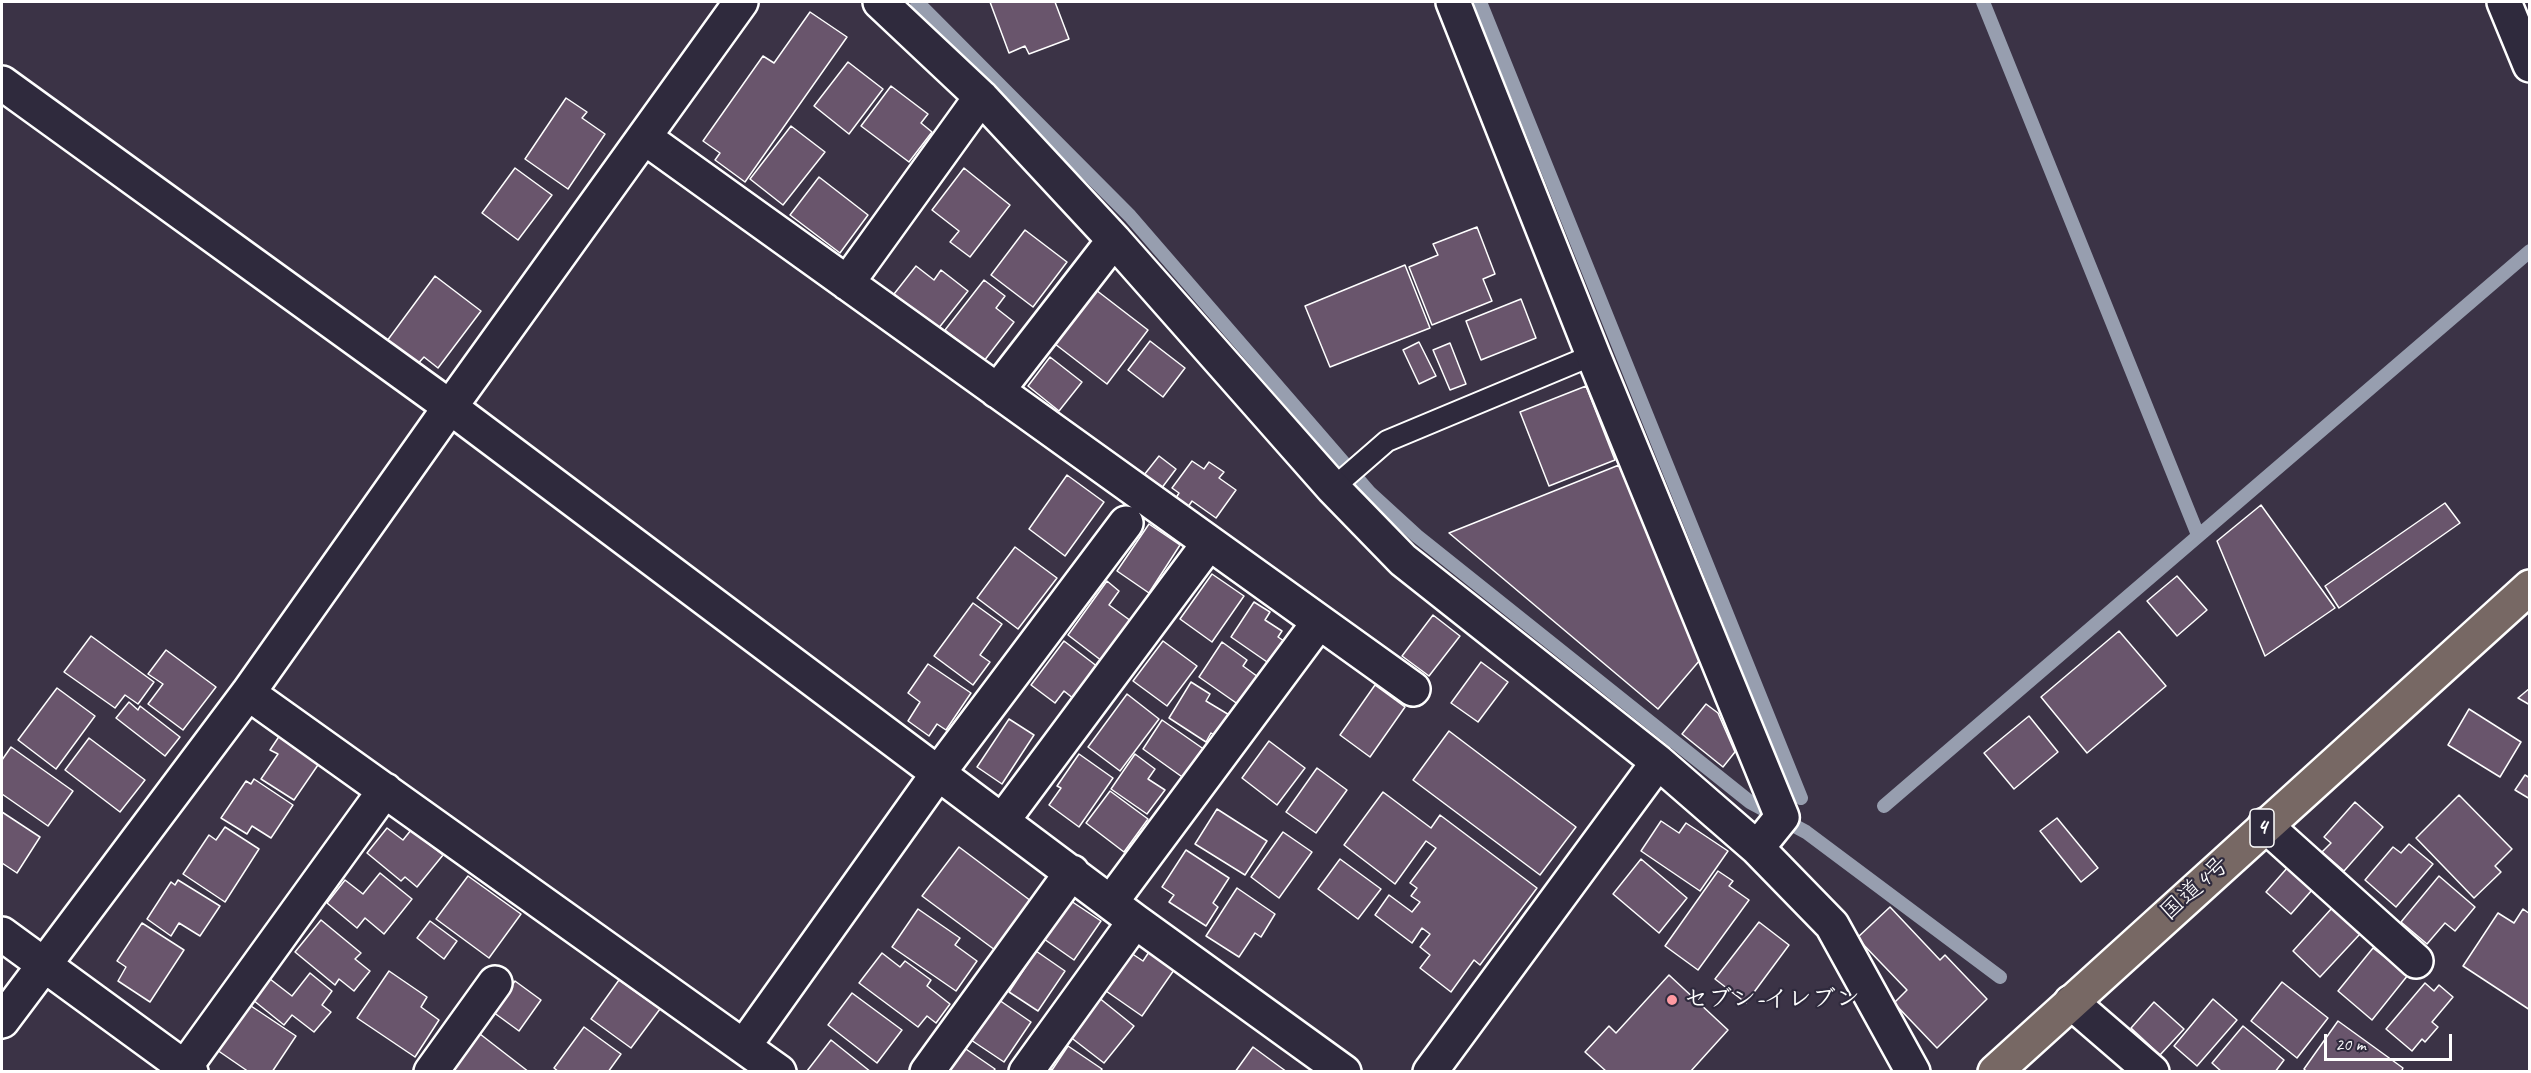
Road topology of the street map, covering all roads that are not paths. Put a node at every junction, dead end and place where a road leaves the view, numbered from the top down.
1 (741, 2) edge
2 (880, 2) edge
3 (1453, 2) edge
4 (2504, 2) edge
5 (2529, 65) edge
6 (2, 83) edge
7 (981, 97) junction
8 (644, 137) junction
9 (1114, 240) junction
10 (847, 283) junction
11 (1593, 356) junction
12 (997, 391) junction
13 (450, 407) junction
14 (1333, 488) junction
15 (1126, 523) dead end
16 (1209, 543) junction
17 (2529, 587) edge
18 (1319, 622) junction
19 (1413, 689) dead end
20 (248, 693) junction
21 (1658, 762) junction
22 (939, 772) junction
23 (385, 790) junction
24 (1003, 820) junction
25 (2265, 825) junction
26 (1757, 848) junction
27 (1071, 872) junction
28 (1123, 911) junction
29 (2, 934) edge
30 (2416, 961) dead end
31 (44, 964) junction
32 (495, 983) dead end
33 (2071, 1002) junction
34 (2, 1021) edge
35 (744, 1046) junction
36 (188, 1069) edge
37 (431, 1071) edge
38 (779, 1071) edge
39 (927, 1071) edge
40 (1026, 1071) edge
41 (1344, 1071) edge
42 (1430, 1071) edge
43 (1913, 1071) edge
44 (1995, 1071) edge
45 (2152, 1071) edge

1 - 8 street
2 - 7 street
3 - 11 street
4 - 5 street
6 - 13 street
7 - 9 street
7 - 10 street
8 - 10 street
8 - 13 street
9 - 12 street
9 - 14 street
10 - 12 street
11 - 14 lane
11 - 26 street
12 - 16 street
13 - 20 street
13 - 22 street
14 - 21 street
15 - 22 street
16 - 18 street
16 - 24 street
17 - 25 highway, 国道4号 / 4
18 - 19 street
18 - 28 street
20 - 23 street
20 - 31 street
21 - 26 street
21 - 42 street
22 - 24 street
22 - 35 street
23 - 35 street
23 - 36 street
24 - 27 street
25 - 30 street
25 - 33 highway, 国道4号 / 4
26 - 43 street
27 - 28 street
27 - 39 street
28 - 40 street
28 - 41 street
29 - 31 street
31 - 34 street
31 - 36 street
32 - 37 street
33 - 44 highway, 国道4号 / 4
33 - 45 street
35 - 38 street

